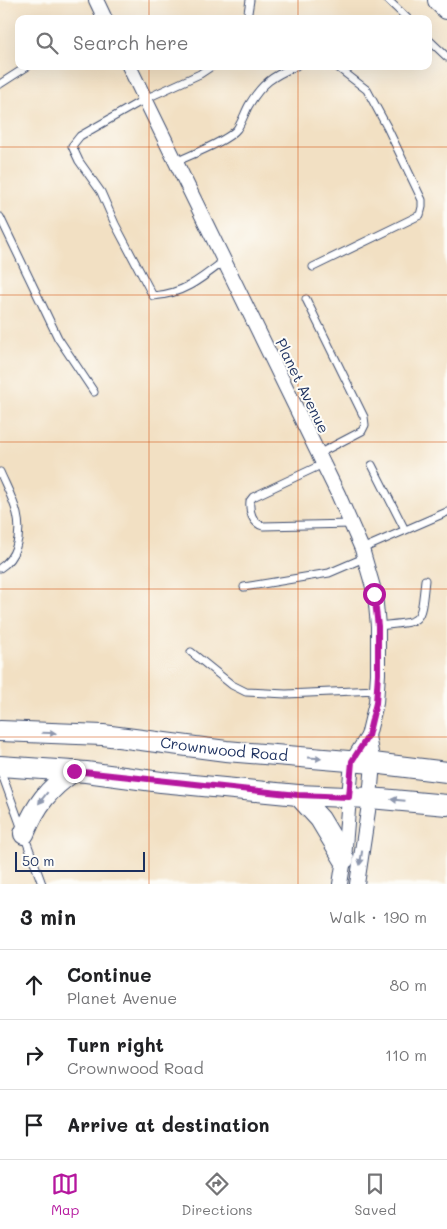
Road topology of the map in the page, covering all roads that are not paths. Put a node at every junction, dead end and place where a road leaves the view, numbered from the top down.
1 (96, 0) edge
2 (250, 0) edge
3 (388, 0) edge
4 (104, 15) edge
5 (248, 15) edge
6 (404, 15) edge
7 (432, 43) edge
8 (447, 57) edge
9 (22, 70) edge
10 (131, 70) edge
11 (206, 70) edge
12 (287, 70) edge
13 (341, 70) edge
14 (0, 84) edge
15 (145, 100) junction
16 (176, 162) junction
17 (0, 217) edge
18 (224, 261) junction
19 (313, 267) dead end
20 (306, 299) dead end
21 (94, 392) dead end
22 (320, 459) junction
23 (372, 465) dead end
24 (0, 472) edge
25 (447, 512) edge
26 (351, 524) junction
27 (405, 530) junction
28 (363, 554) junction
29 (0, 568) edge
30 (425, 580) dead end
31 (244, 588) dead end
32 (378, 626) junction
33 (191, 652) dead end
34 (377, 690) junction
35 (0, 731) edge
36 (368, 736) junction
37 (352, 761) junction
38 (373, 763) junction
39 (0, 767) edge
40 (74, 771) junction
41 (447, 772) edge
42 (298, 795) junction
43 (349, 797) junction
44 (370, 798) junction
45 (447, 805) edge
46 (24, 834) junction
47 (344, 859) junction
48 (42, 884) edge
49 (340, 884) edge
50 (357, 884) edge

1 - 4 street
2 - 5 lane
3 - 6 lane
7 - 8 lane
9 - 14 lane
10 - 15 street, Planet Avenue
11 - 15 lane
12 - 16 lane
13 - 19 lane
15 - 16 street, Planet Avenue
15 - 18 lane
16 - 18 street, Planet Avenue
17 - 21 lane
18 - 22 street, Planet Avenue
20 - 22 lane
22 - 26 street, Planet Avenue
22 - 26 lane
23 - 27 lane
24 - 29 lane
25 - 27 lane
26 - 28 street, Planet Avenue
27 - 28 lane
28 - 31 lane
28 - 32 street, Planet Avenue
30 - 32 lane
32 - 34 street, Planet Avenue
33 - 34 lane
34 - 36 street, Planet Avenue
35 -> 37 main road, Crownwood Road
36 - 37 street, Planet Avenue
36 - 38 street, Planet Avenue
37 - 38 main road, Crownwood Road
37 - 43 street, Planet Avenue
38 - 41 main road, Crownwood Road
38 - 44 street, Planet Avenue
39 - 40 main road
39 - 46 lane
40 - 42 main road
40 -> 46 main road
42 - 43 main road
42 - 47 main road
43 - 44 main road
43 - 47 street, Planet Avenue
45 -> 44 main road
44 -> 50 street, Planet Avenue
46 - 48 lane
47 - 49 street, Planet Avenue

